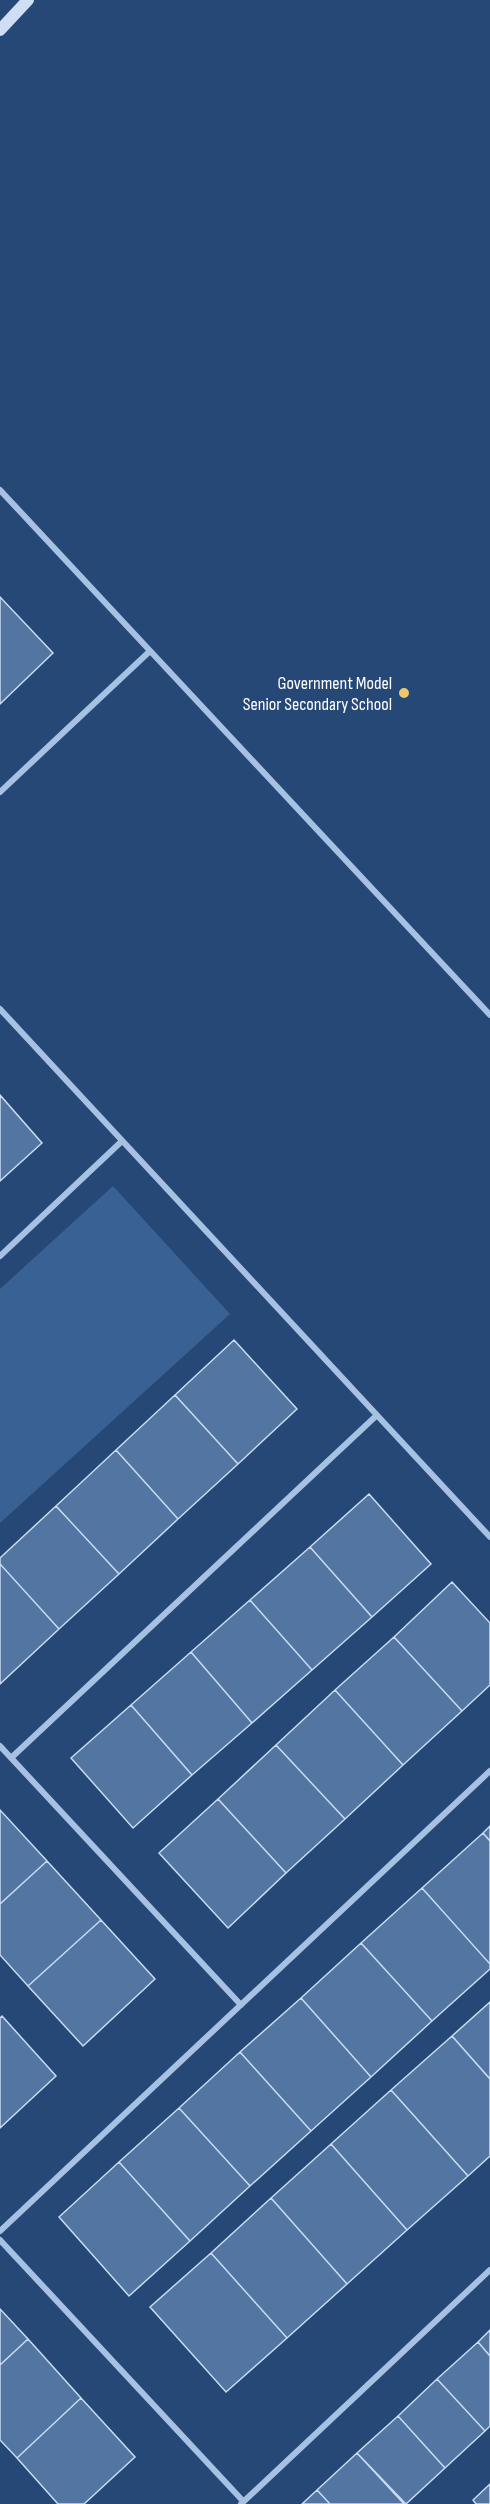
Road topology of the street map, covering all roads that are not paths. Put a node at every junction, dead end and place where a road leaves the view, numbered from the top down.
1 (28, 0) edge
2 (0, 30) edge
3 (0, 490) edge
4 (150, 651) junction
5 (0, 792) edge
6 (0, 1010) edge
7 (490, 1015) edge
8 (122, 1141) junction
9 (0, 1256) edge
10 (377, 1415) junction
11 (490, 1537) edge
12 (0, 1746) edge
13 (12, 1758) junction
14 (490, 1771) edge
15 (241, 2005) junction
16 (0, 2231) edge
17 (0, 2240) edge
18 (490, 2270) edge
19 (242, 2503) edge

1 - 2 street
3 - 4 street
4 - 5 street
4 - 7 street
6 - 8 street
8 - 9 street
8 - 10 street
10 - 11 street
10 - 13 street
12 - 13 street
13 - 15 street
14 - 15 street
15 - 16 street
17 - 19 street
18 - 19 street

